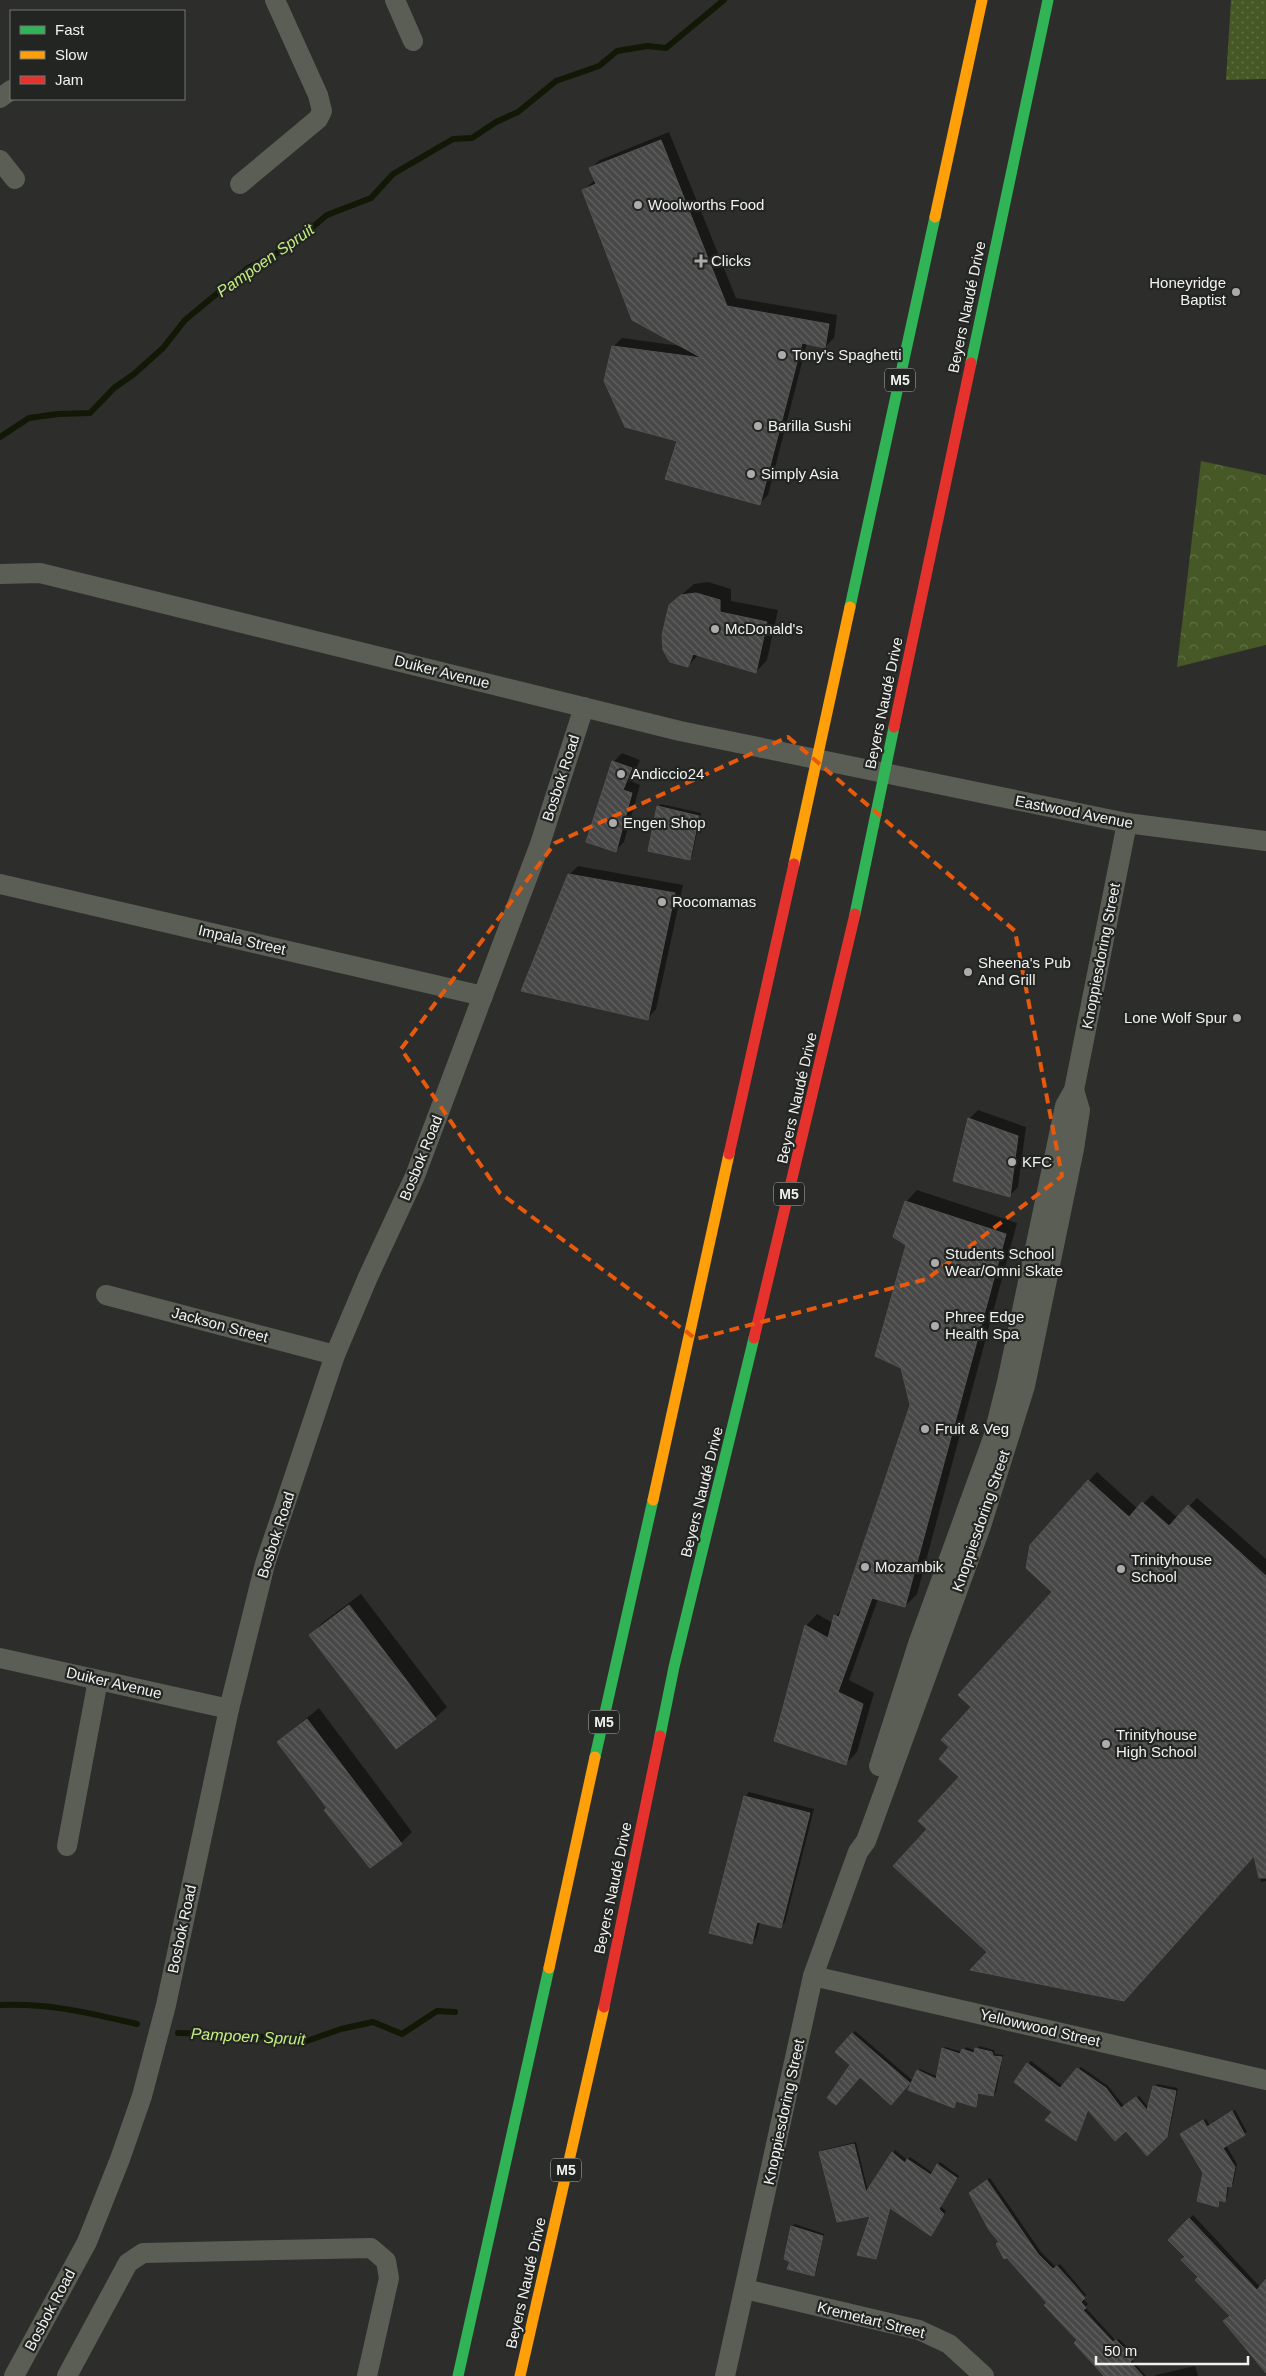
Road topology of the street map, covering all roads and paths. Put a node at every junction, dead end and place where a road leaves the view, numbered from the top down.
1 (276, 0) edge
2 (395, 0) edge
3 (982, 0) edge
4 (1048, 0) edge
5 (413, 41) dead end
6 (0, 160) edge
7 (15, 179) dead end
8 (240, 184) dead end
9 (0, 574) edge
10 (584, 707) junction
11 (818, 760) junction
12 (884, 774) junction
13 (1127, 823) junction
14 (1266, 841) edge
15 (0, 884) edge
16 (484, 996) junction
17 (106, 1295) dead end
18 (335, 1355) junction
19 (0, 1658) edge
20 (98, 1680) junction
21 (229, 1709) junction
22 (67, 1846) dead end
23 (813, 1976) junction
24 (1266, 2080) edge
25 (744, 2289) junction
26 (14, 2376) edge
27 (67, 2376) edge
28 (367, 2376) edge
29 (458, 2376) edge
30 (520, 2376) edge
31 (725, 2376) edge
32 (984, 2376) edge

1 - 8 street
2 - 5 street
3 - 11 main road, M5
4 - 12 main road, Beyers Naudé Drive / M5
6 - 7 street
9 - 10 street, Duiker Avenue
10 - 11 street, Duiker Avenue
10 - 16 street, Bosbok Road
11 - 12 street, Duiker Avenue
11 - 29 main road, M5
12 - 13 street, Eastwood Avenue
12 - 30 main road, Beyers Naudé Drive / M5
13 - 14 street, Eastwood Avenue
13 - 23 street, Knoppiesdoring Street
15 - 16 street, Impala Street
16 - 18 street, Bosbok Road
17 - 18 street, Jackson Street
18 - 21 street, Bosbok Road
19 - 20 street, Duiker Avenue
20 - 21 street, Duiker Avenue
20 - 22 street
21 - 26 street, Bosbok Road
23 - 24 street, Yellowwood Street
23 - 25 street, Knoppiesdoring Street
25 - 31 street, Knoppiesdoring Street
25 - 32 street, Kremetart Street
27 - 28 street

